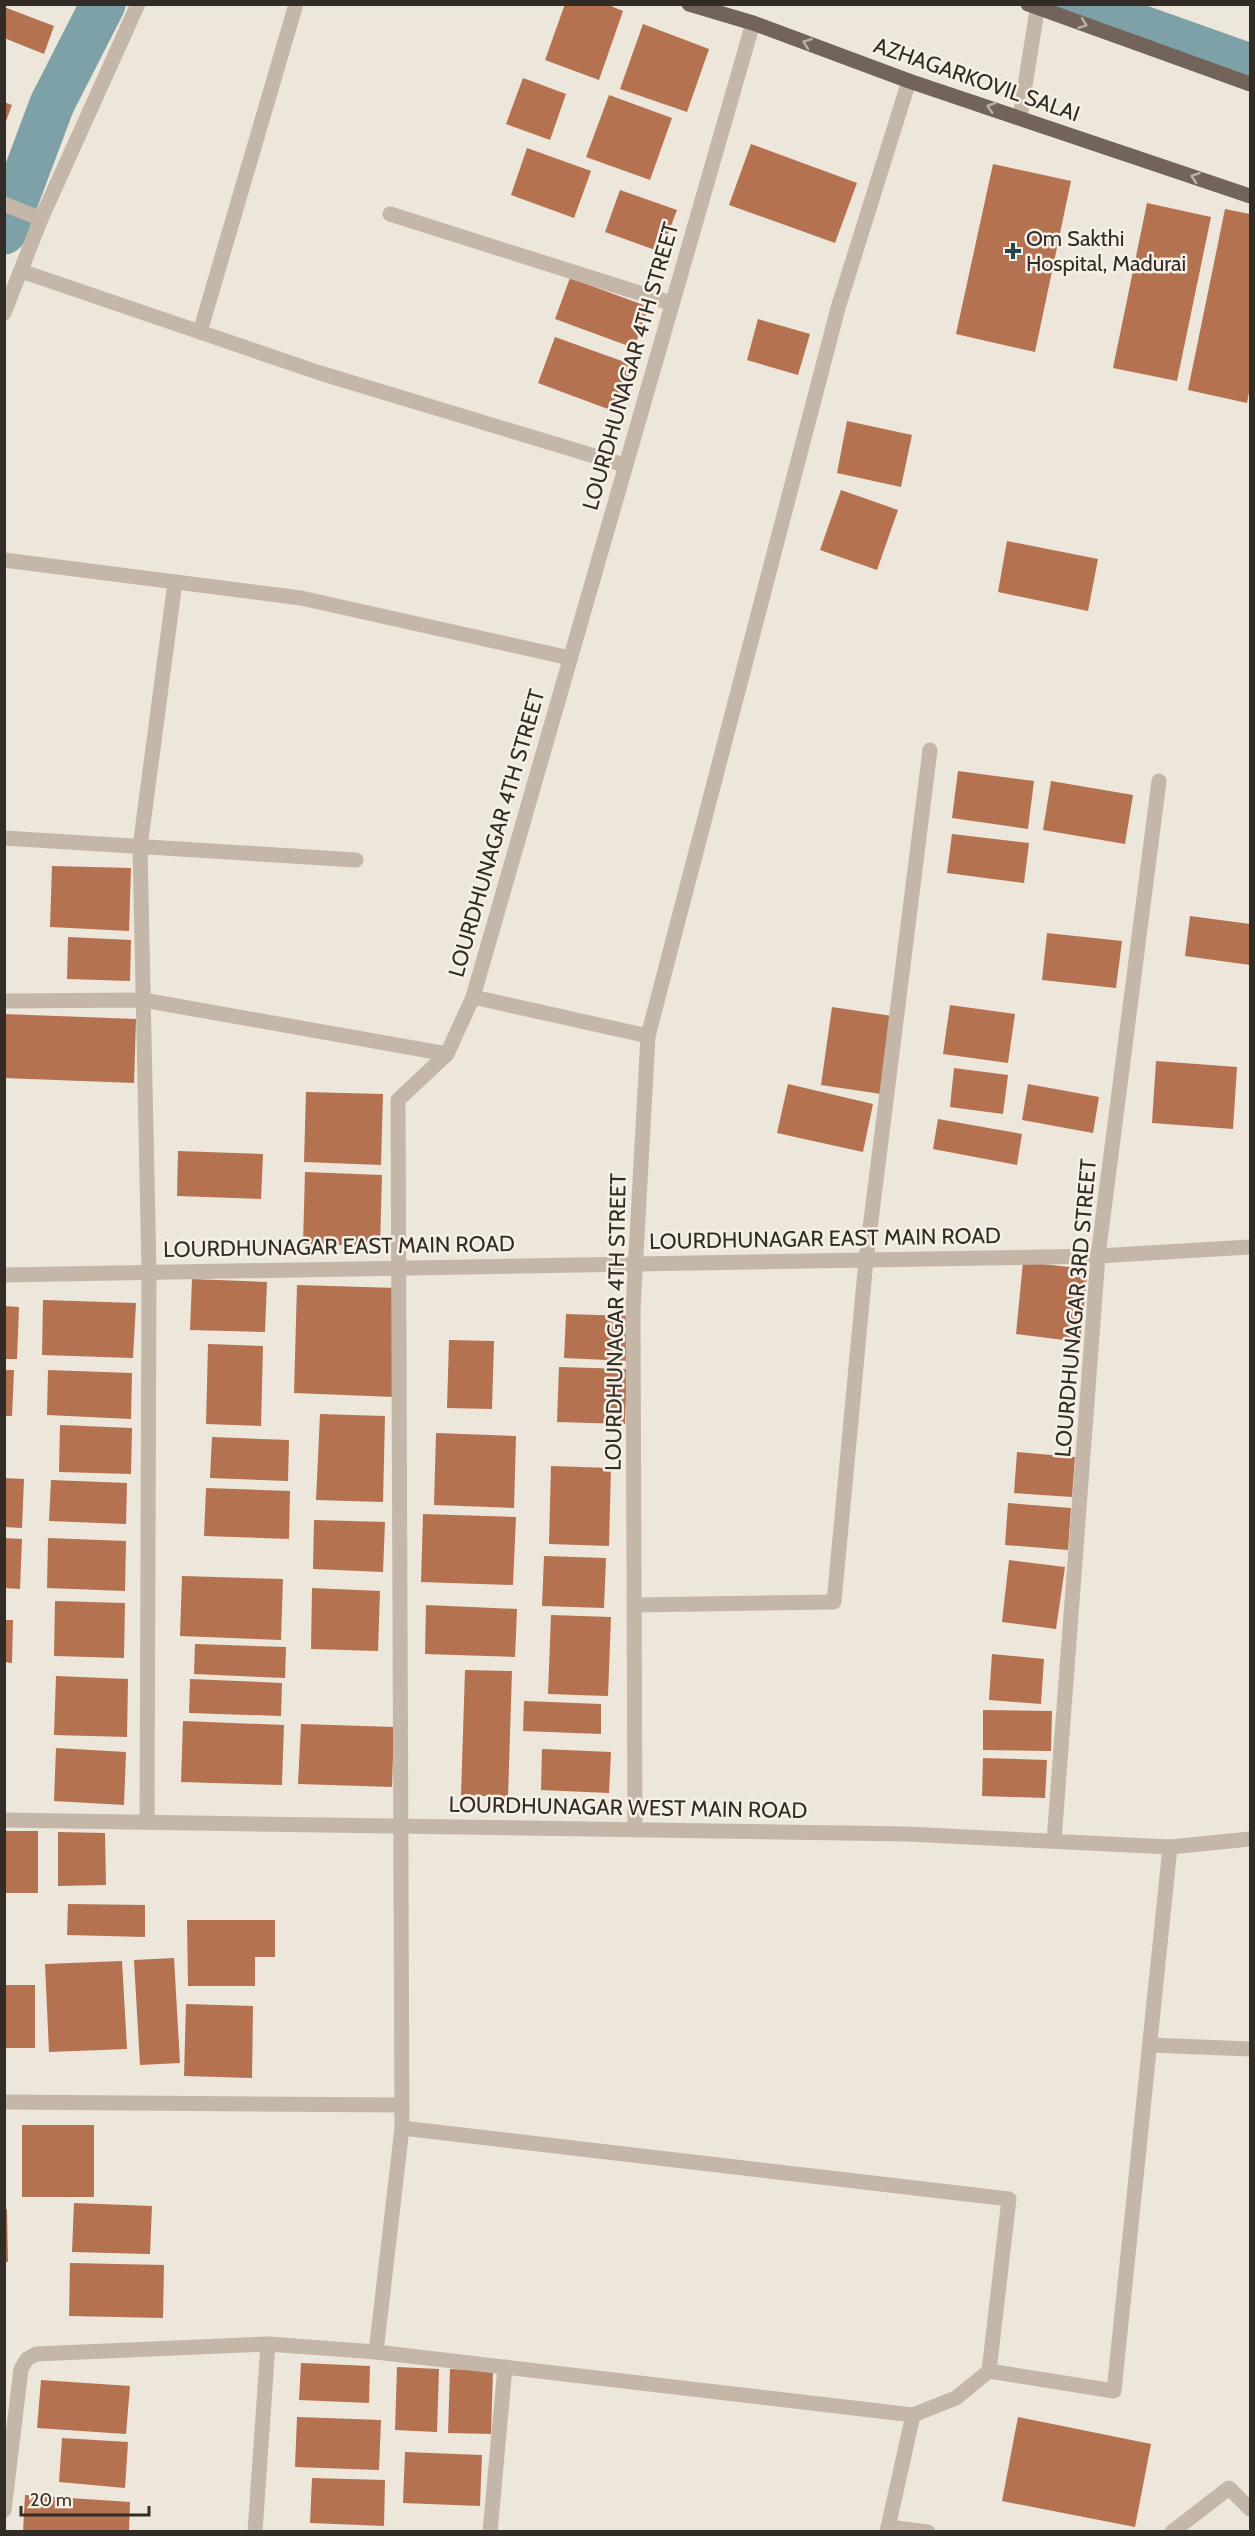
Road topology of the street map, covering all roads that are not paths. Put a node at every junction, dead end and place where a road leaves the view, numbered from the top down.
1 (138, 4) edge
2 (296, 4) edge
3 (689, 4) edge
4 (1034, 5) edge
5 (753, 23) junction
6 (909, 81) junction
7 (1251, 84) edge
8 (1020, 117) junction
9 (1251, 196) edge
10 (4, 204) edge
11 (390, 214) dead end
12 (35, 216) junction
13 (21, 271) junction
14 (671, 303) junction
15 (4, 313) edge
16 (200, 332) junction
17 (624, 465) junction
18 (4, 560) edge
19 (175, 582) junction
20 (570, 658) junction
21 (930, 750) dead end
22 (1159, 781) dead end
23 (4, 838) edge
24 (140, 847) junction
25 (356, 860) dead end
26 (473, 998) junction
27 (143, 1000) junction
28 (4, 1001) edge
29 (648, 1036) junction
30 (447, 1054) junction
31 (1251, 1247) edge
32 (1098, 1256) junction
33 (866, 1260) junction
34 (636, 1264) junction
35 (398, 1268) junction
36 (149, 1272) junction
37 (4, 1275) edge
38 (634, 1605) junction
39 (4, 1820) edge
40 (147, 1822) junction
41 (399, 1826) junction
42 (635, 1830) junction
43 (1251, 1839) edge
44 (1054, 1841) junction
45 (1170, 1847) junction
46 (1150, 2045) junction
47 (1251, 2049) edge
48 (4, 2102) edge
49 (402, 2105) junction
50 (402, 2128) junction
51 (268, 2344) junction
52 (376, 2352) junction
53 (505, 2367) junction
54 (989, 2371) junction
55 (913, 2415) junction
56 (1251, 2509) edge
57 (4, 2510) edge
58 (887, 2530) edge
59 (255, 2532) edge
60 (490, 2532) edge
61 (928, 2532) edge
62 (1172, 2532) edge

1 - 12 street
2 - 16 street
3 - 5 main road, AZHAGARKOVIL SALAI
4 -> 7 main road
4 - 8 street
6 -> 5 main road, AZHAGARKOVIL SALAI
5 - 14 street, LOURDHUNAGAR 4TH STREET
8 -> 6 main road, AZHAGARKOVIL SALAI
6 - 29 street
9 -> 8 main road, AZHAGARKOVIL SALAI
10 - 12 street
11 - 14 street
12 - 13 street
13 - 15 street
13 - 16 street
14 - 17 street, LOURDHUNAGAR 4TH STREET
16 - 17 street
17 - 20 street, LOURDHUNAGAR 4TH STREET
18 - 19 street
19 - 20 street
19 - 24 street
20 - 26 street, LOURDHUNAGAR 4TH STREET
21 - 33 street
22 - 32 street, LOURDHUNAGAR 3RD STREET
23 - 24 street
24 - 25 street
24 - 27 street
26 - 29 street, LOURDHUNAGAR 4TH STREET
26 - 30 street
27 - 28 street
27 - 30 street
27 - 36 street
29 - 34 street, LOURDHUNAGAR 4TH STREET
30 - 35 street
31 - 32 street, LOURDHUNAGAR EAST MAIN ROAD
32 - 33 street, LOURDHUNAGAR EAST MAIN ROAD
32 - 44 street, LOURDHUNAGAR 3RD STREET
33 - 34 street, LOURDHUNAGAR EAST MAIN ROAD
33 - 38 street
34 - 35 street, LOURDHUNAGAR EAST MAIN ROAD
34 - 38 street, LOURDHUNAGAR 4TH STREET
35 - 36 street, LOURDHUNAGAR EAST MAIN ROAD
35 - 41 street
36 - 37 street, LOURDHUNAGAR EAST MAIN ROAD
36 - 40 street
38 - 42 street, LOURDHUNAGAR 4TH STREET
39 - 40 street, LOURDHUNAGAR WEST MAIN ROAD
40 - 41 street, LOURDHUNAGAR WEST MAIN ROAD
41 - 42 street, LOURDHUNAGAR WEST MAIN ROAD
41 - 49 street
42 - 44 street, LOURDHUNAGAR WEST MAIN ROAD
43 - 45 street, LOURDHUNAGAR WEST MAIN ROAD
44 - 45 street, LOURDHUNAGAR WEST MAIN ROAD
45 - 46 street
46 - 47 street
46 - 54 street
48 - 49 street
49 - 50 street
50 - 52 street
50 - 54 street
51 - 52 street
51 - 57 street
51 - 59 street
52 - 53 street
53 - 55 street
53 - 60 street
54 - 55 street
55 - 58 street
56 - 62 street
58 - 61 street

